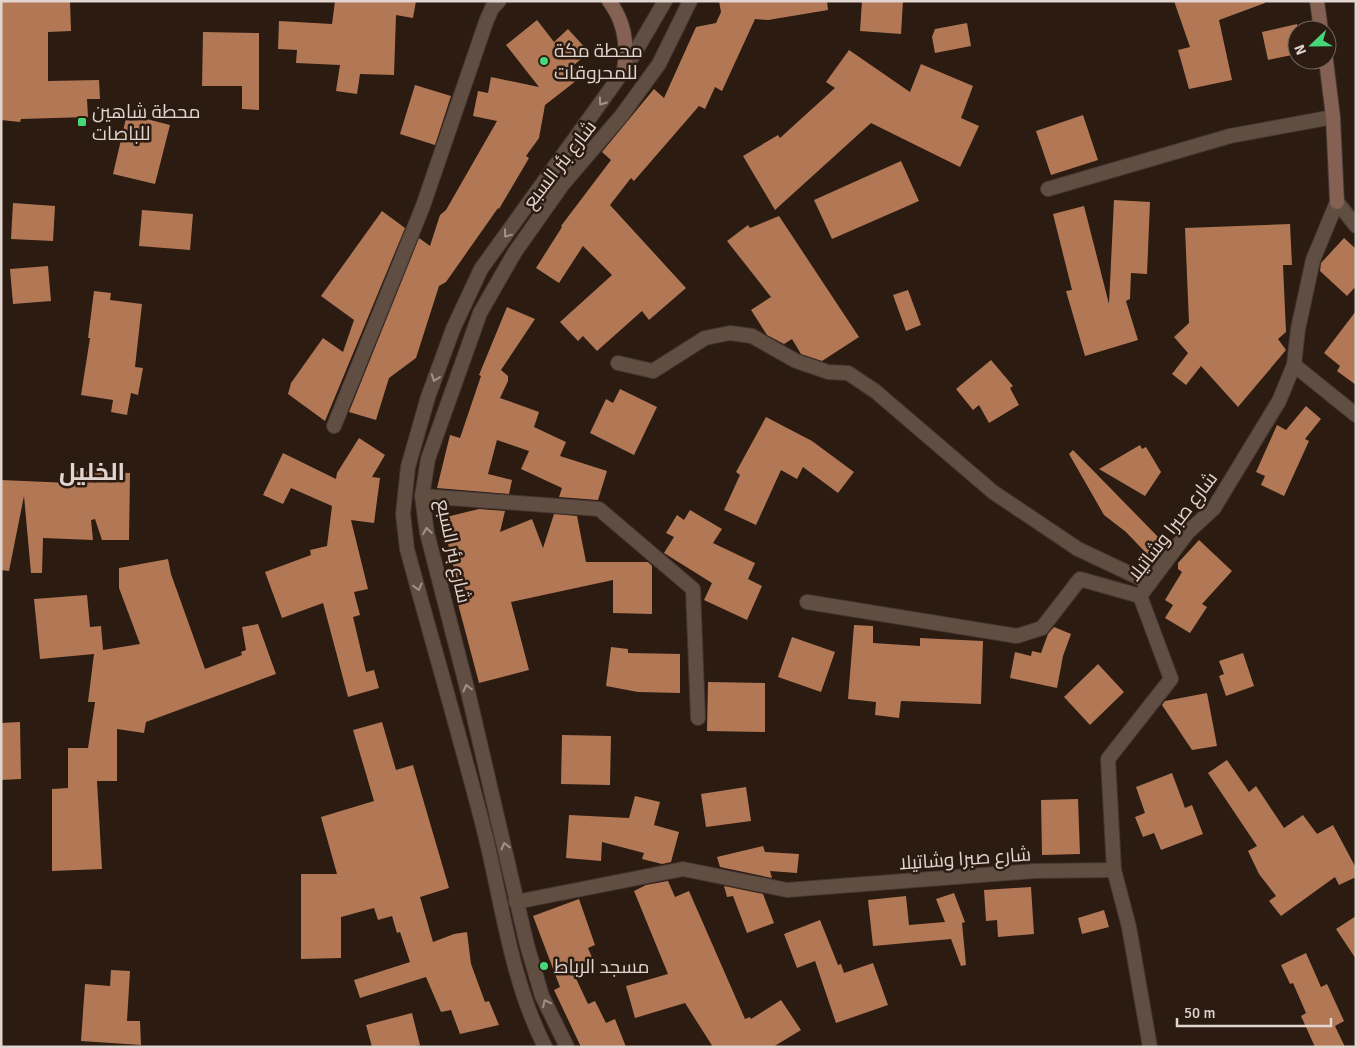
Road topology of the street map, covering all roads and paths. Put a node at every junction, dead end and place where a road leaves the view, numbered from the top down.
1 (499, 1) edge
2 (608, 1) edge
3 (665, 1) edge
4 (690, 1) edge
5 (1317, 1) edge
6 (1320, 20) edge
7 (624, 70) junction
8 (1327, 70) edge
9 (1333, 116) junction
10 (1048, 189) dead end
11 (1337, 202) junction
12 (1356, 226) edge
13 (618, 363) dead end
14 (1294, 365) junction
15 (1356, 416) edge
16 (334, 426) dead end
17 (422, 496) junction
18 (1150, 583) junction
19 (1140, 596) junction
20 (807, 602) dead end
21 (698, 718) dead end
22 (1114, 870) junction
23 (516, 902) junction
24 (545, 1047) edge
25 (567, 1047) edge
26 (1150, 1047) edge

1 - 16 street
2 - 7 main road
3 - 7 street, شارع بئر السبع
4 - 17 street, شارع بئر السبع
5 - 6 main road
7 -> 24 street, شارع بئر السبع
8 - 9 main road
9 - 10 street
9 - 11 main road
11 - 12 street
11 - 14 street, شارع صبرا وشاتيلا
13 - 18 street
14 - 15 street
14 - 18 street, شارع صبرا وشاتيلا
17 - 21 street
23 -> 17 street, شارع بئر السبع
18 - 19 street, شارع صبرا وشاتيلا
19 - 20 street
19 - 22 street, شارع صبرا وشاتيلا
22 - 23 street, شارع صبرا وشاتيلا
22 - 26 street
25 -> 23 street, شارع بئر السبع

